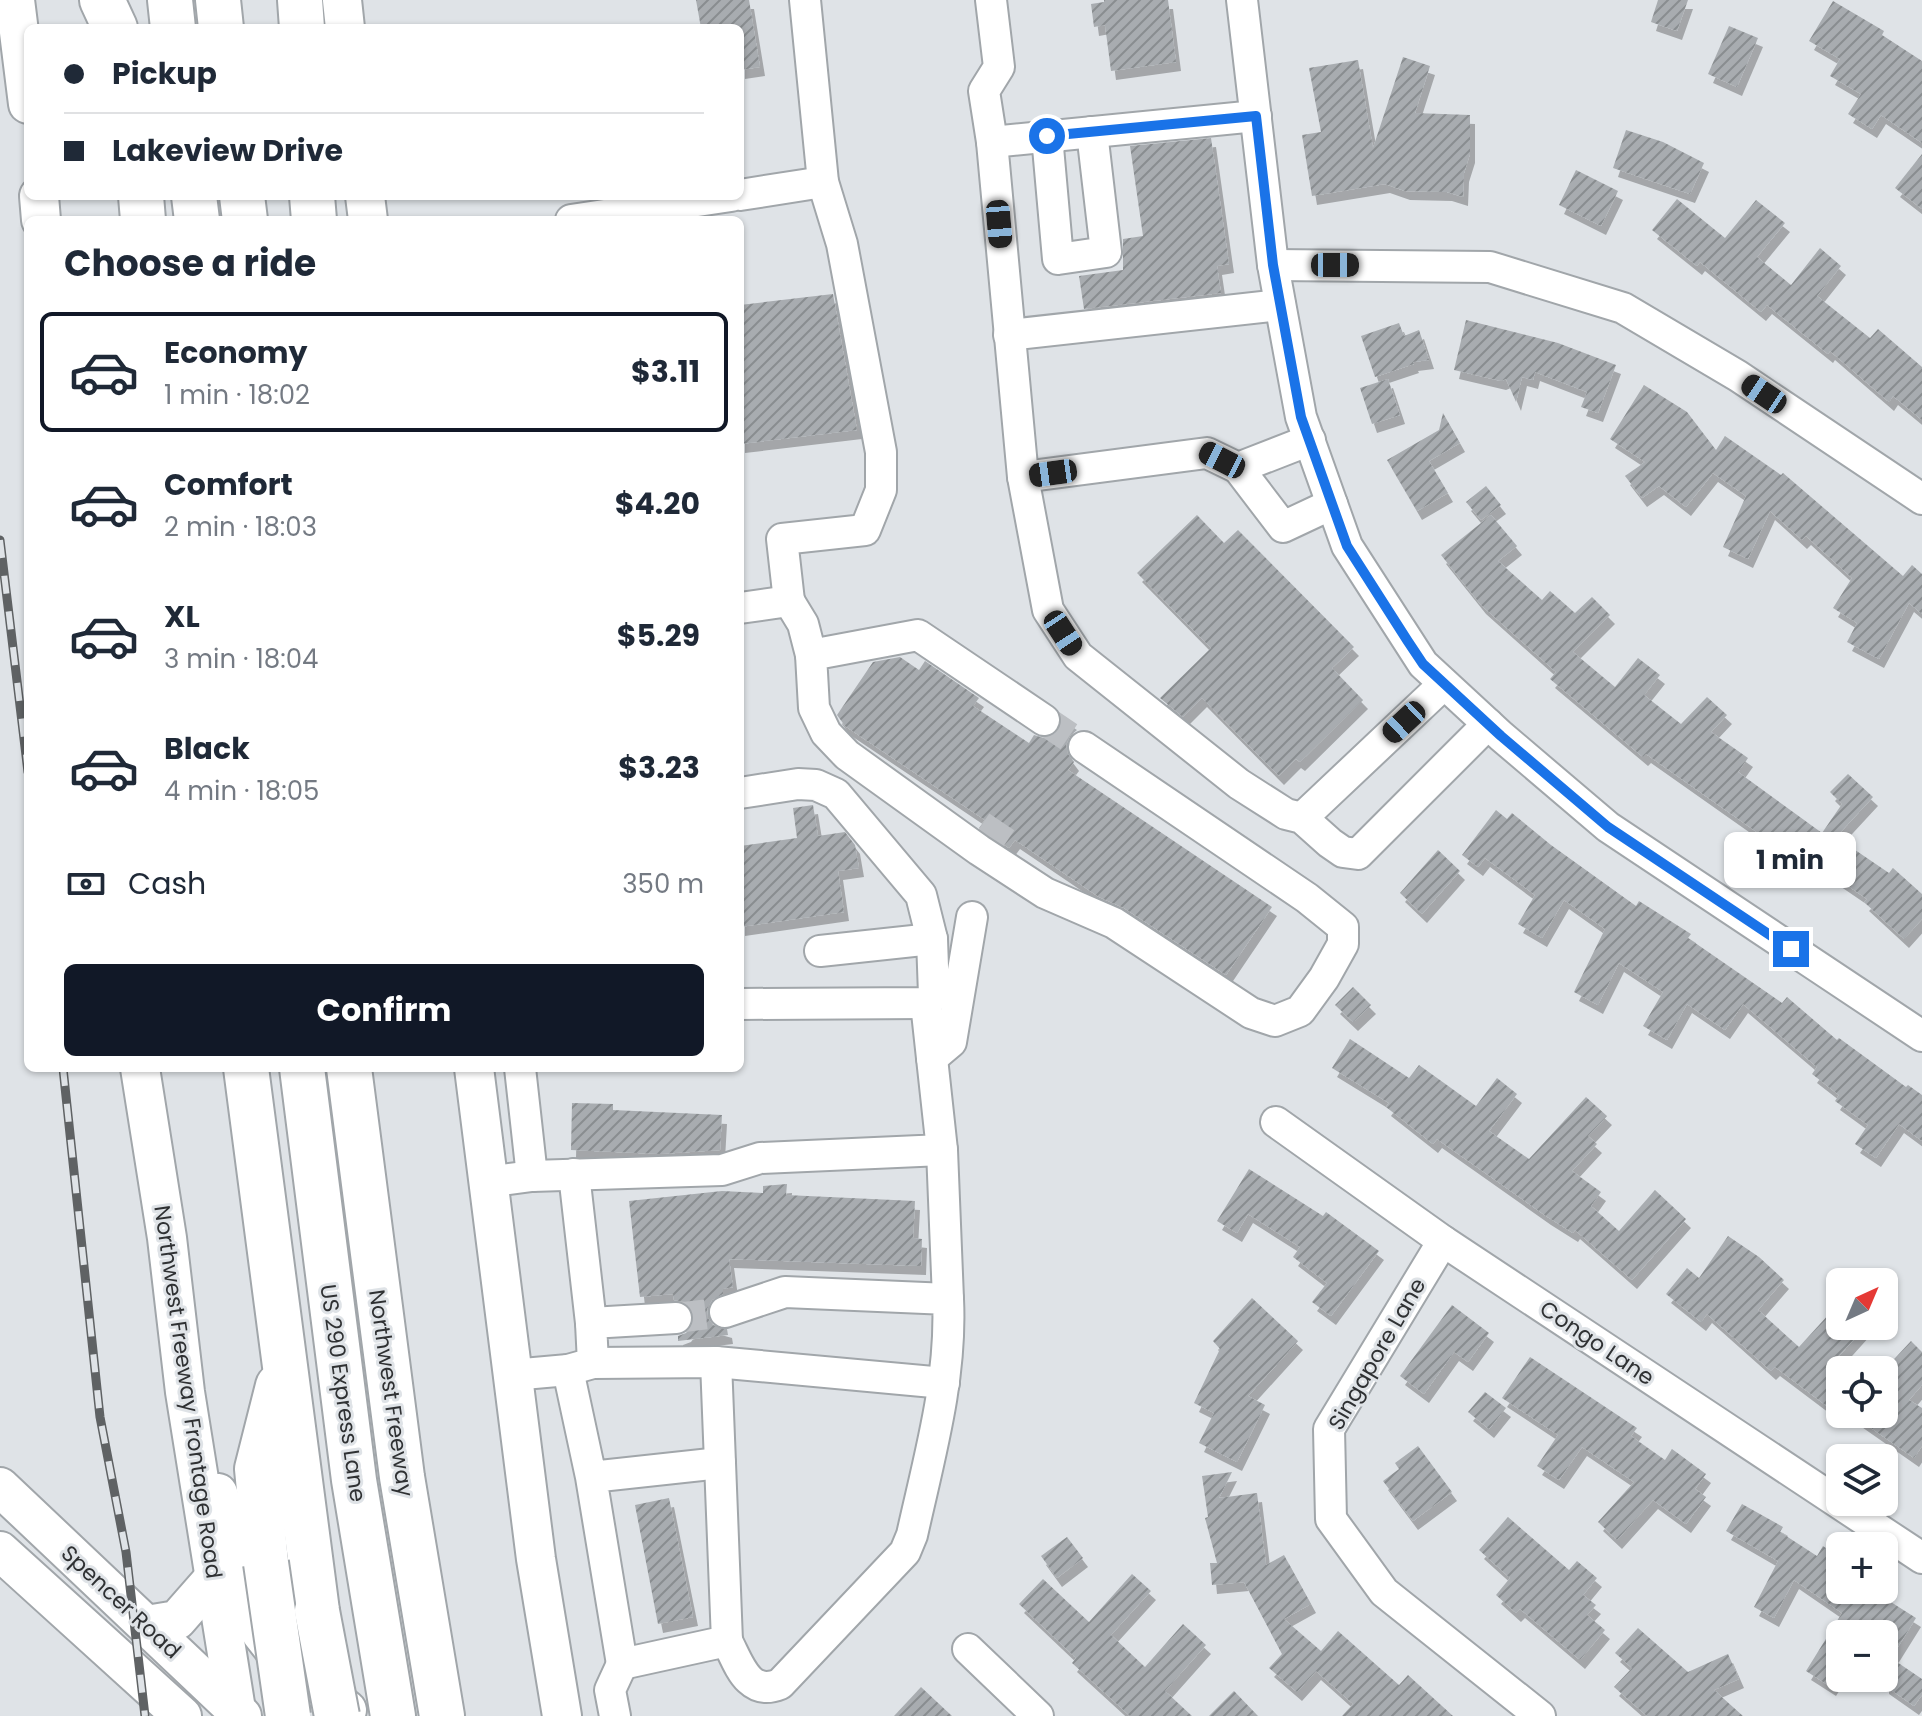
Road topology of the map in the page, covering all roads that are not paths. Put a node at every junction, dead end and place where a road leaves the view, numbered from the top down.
1 (15, 0) edge
2 (102, 0) edge
3 (116, 0) edge
4 (170, 0) edge
5 (218, 0) edge
6 (300, 0) edge
7 (342, 0) edge
8 (805, 0) edge
9 (991, 0) edge
10 (1242, 0) edge
11 (115, 24) edge
12 (117, 24) edge
13 (173, 24) edge
14 (221, 24) edge
15 (302, 24) edge
16 (345, 24) edge
17 (24, 72) edge
18 (1256, 116) junction
19 (1092, 132) junction
20 (1047, 136) junction
21 (992, 142) junction
22 (823, 182) junction
23 (744, 194) edge
24 (704, 200) edge
25 (598, 216) edge
26 (1273, 265) junction
27 (1280, 305) junction
28 (1009, 335) junction
29 (1310, 440) junction
30 (1238, 468) junction
31 (1023, 477) junction
32 (1922, 499) edge
33 (1332, 504) junction
34 (789, 601) junction
35 (744, 607) edge
36 (811, 655) junction
37 (1444, 684) junction
38 (1044, 720) tunnel mouth
39 (1488, 724) junction
40 (1084, 747) tunnel mouth
41 (847, 755) junction
42 (744, 792) edge
43 (1302, 818) junction
44 (981, 826) tunnel mouth
45 (1011, 846) tunnel mouth
46 (972, 917) dead end
47 (1114, 923) junction
48 (932, 939) junction
49 (820, 951) dead end
50 (926, 1003) junction
51 (744, 1004) edge
52 (1922, 1036) edge
53 (932, 1058) junction
54 (141, 1072) edge
55 (246, 1072) edge
56 (303, 1072) edge
57 (350, 1072) edge
58 (474, 1072) edge
59 (520, 1072) edge
60 (1276, 1122) dead end
61 (942, 1150) junction
62 (574, 1174) junction
63 (532, 1176) junction
64 (487, 1182) junction
65 (1443, 1241) junction
66 (948, 1299) junction
67 (725, 1312) tunnel mouth
68 (676, 1318) tunnel mouth
69 (591, 1323) junction
70 (716, 1362) junction
71 (283, 1364) junction
72 (581, 1366) junction
73 (512, 1375) junction
74 (944, 1383) junction
75 (185, 1392) junction
76 (720, 1463) junction
77 (591, 1477) junction
78 (0, 1487) edge
79 (0, 1551) edge
80 (1922, 1558) edge
81 (213, 1579) junction
82 (147, 1625) junction
83 (727, 1641) junction
84 (968, 1649) dead end
85 (622, 1664) junction
86 (389, 1696) edge
87 (239, 1714) edge
88 (182, 1716) edge
89 (288, 1716) edge
90 (337, 1716) edge
91 (354, 1716) edge
92 (442, 1716) edge
93 (562, 1716) edge
94 (615, 1716) edge
95 (1038, 1716) edge
96 (1540, 1716) edge

1 - 17 main road
2 - 11 highway
3 - 12 highway
4 - 13 highway
5 - 14 highway
6 - 15 highway
7 - 16 main road
8 - 22 street
9 - 21 street
10 - 18 street
18 - 19 street
18 - 26 street
19 - 20 street
19 - 20 street
20 - 21 street
21 - 28 street
22 - 23 street
22 - 34 street
24 - 25 street
26 - 27 street
26 - 32 street
27 - 28 street
27 - 29 street
28 - 31 street
29 - 30 street
29 - 33 street
30 - 31 street
30 - 33 street
31 - 43 street
33 - 37 street
34 - 35 street
34 - 36 street
36 - 38 street
36 - 41 street
37 - 39 street
37 - 43 street
39 - 43 street
39 - 52 street
40 - 47 street
41 - 44 street
41 - 47 street
42 - 48 street
45 - 47 street
46 - 53 street
48 - 49 street
48 - 50 street
50 - 51 street
50 - 53 street
53 - 61 street
54 - 75 main road, Northwest Freeway Frontage Road
55 - 71 highway
56 - 86 highway, US 290 Express Lane
57 - 92 highway, Northwest Freeway
58 - 64 main road
59 - 63 street
60 - 65 street, Congo Lane
61 - 62 street
61 - 66 street
62 - 63 street
62 - 69 street
63 - 64 street
64 - 73 main road
65 - 80 street, Congo Lane
65 - 96 street, Singapore Lane
66 - 67 street
66 - 74 street
68 - 69 street
69 - 72 street
70 - 72 street
70 - 74 street
70 - 76 street
71 - 89 highway, bridge
71 - 90 highway, bridge
72 - 73 street
72 - 77 street
73 - 93 main road
74 - 83 street
75 - 81 main road, Northwest Freeway Frontage Road
75 - 91 main road
76 - 77 street
76 - 83 street
77 - 85 street
78 - 82 main road, Spencer Road
79 - 88 main road, Spencer Road
81 - 82 main road
81 - 87 main road, Northwest Freeway Frontage Road
82 - 87 main road, Spencer Road
83 - 85 street
84 - 95 street
85 - 94 street

